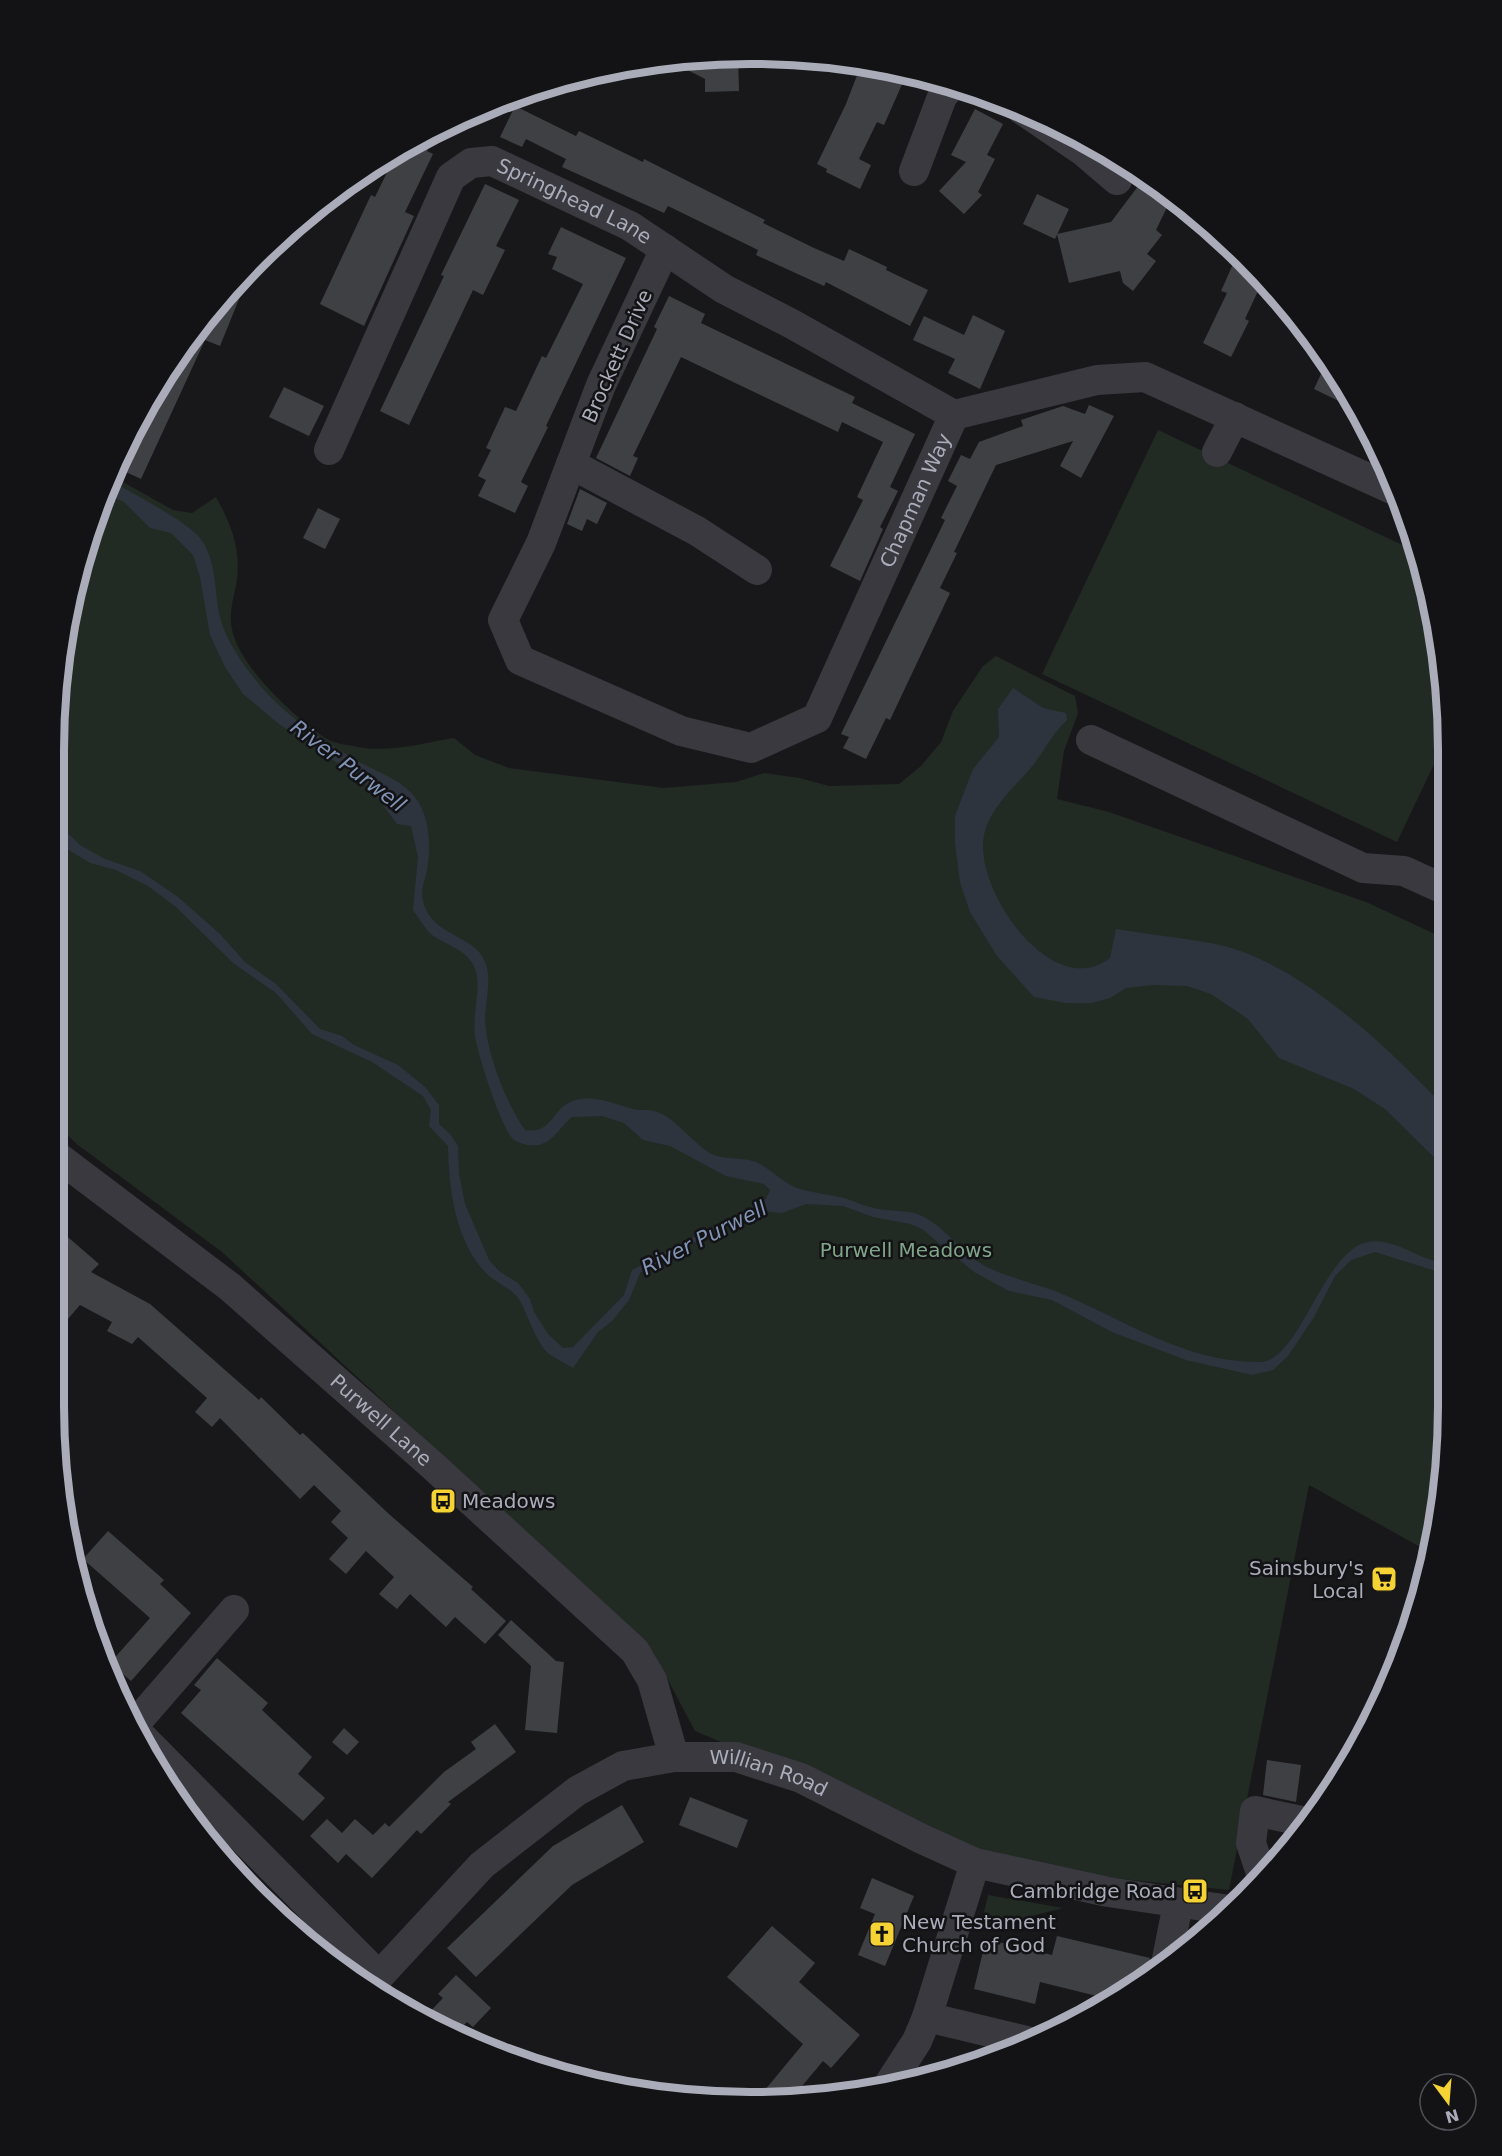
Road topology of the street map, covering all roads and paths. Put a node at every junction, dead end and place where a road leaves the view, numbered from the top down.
1 (945, 93) edge
2 (1071, 143) edge
3 (914, 171) dead end
4 (1117, 180) dead end
5 (665, 249) junction
6 (954, 415) junction
7 (1235, 417) junction
8 (329, 450) dead end
9 (1217, 452) dead end
10 (571, 464) junction
11 (1384, 485) edge
12 (757, 570) dead end
13 (520, 660) joint
14 (1090, 740) dead end
15 (1438, 886) edge
16 (64, 1161) edge
17 (234, 1610) dead end
18 (140, 1718) edge
19 (674, 1757) junction
20 (171, 1771) edge
21 (1298, 1820) edge
22 (215, 1824) edge
23 (975, 1863) junction
24 (1259, 1866) edge
25 (1178, 1904) junction
26 (1217, 1908) edge
27 (1169, 1950) edge
28 (363, 1971) edge
29 (376, 1980) edge
30 (927, 2017) junction
31 (1016, 2038) edge
32 (894, 2076) edge

1 - 3 street
2 - 4 street
5 - 6 street, Springhead Lane
5 - 8 street, Springhead Lane
5 - 10 street, Brockett Drive
6 - 7 street, Chapman Way
6 - 13 street, Chapman Way
7 - 9 street
7 - 11 street, Chapman Way
10 - 12 street
10 - 13 street, Brockett Drive
14 - 15 street
16 - 19 street, Purwell Lane
17 - 18 street
19 - 23 street, Willian Road
19 - 29 street, Willian Road
20 - 22 street
21 - 24 street
22 - 28 street
23 - 25 street, Willian Road
23 - 30 street
25 - 26 street, Willian Road
25 - 27 street
30 - 31 street
30 - 32 street

